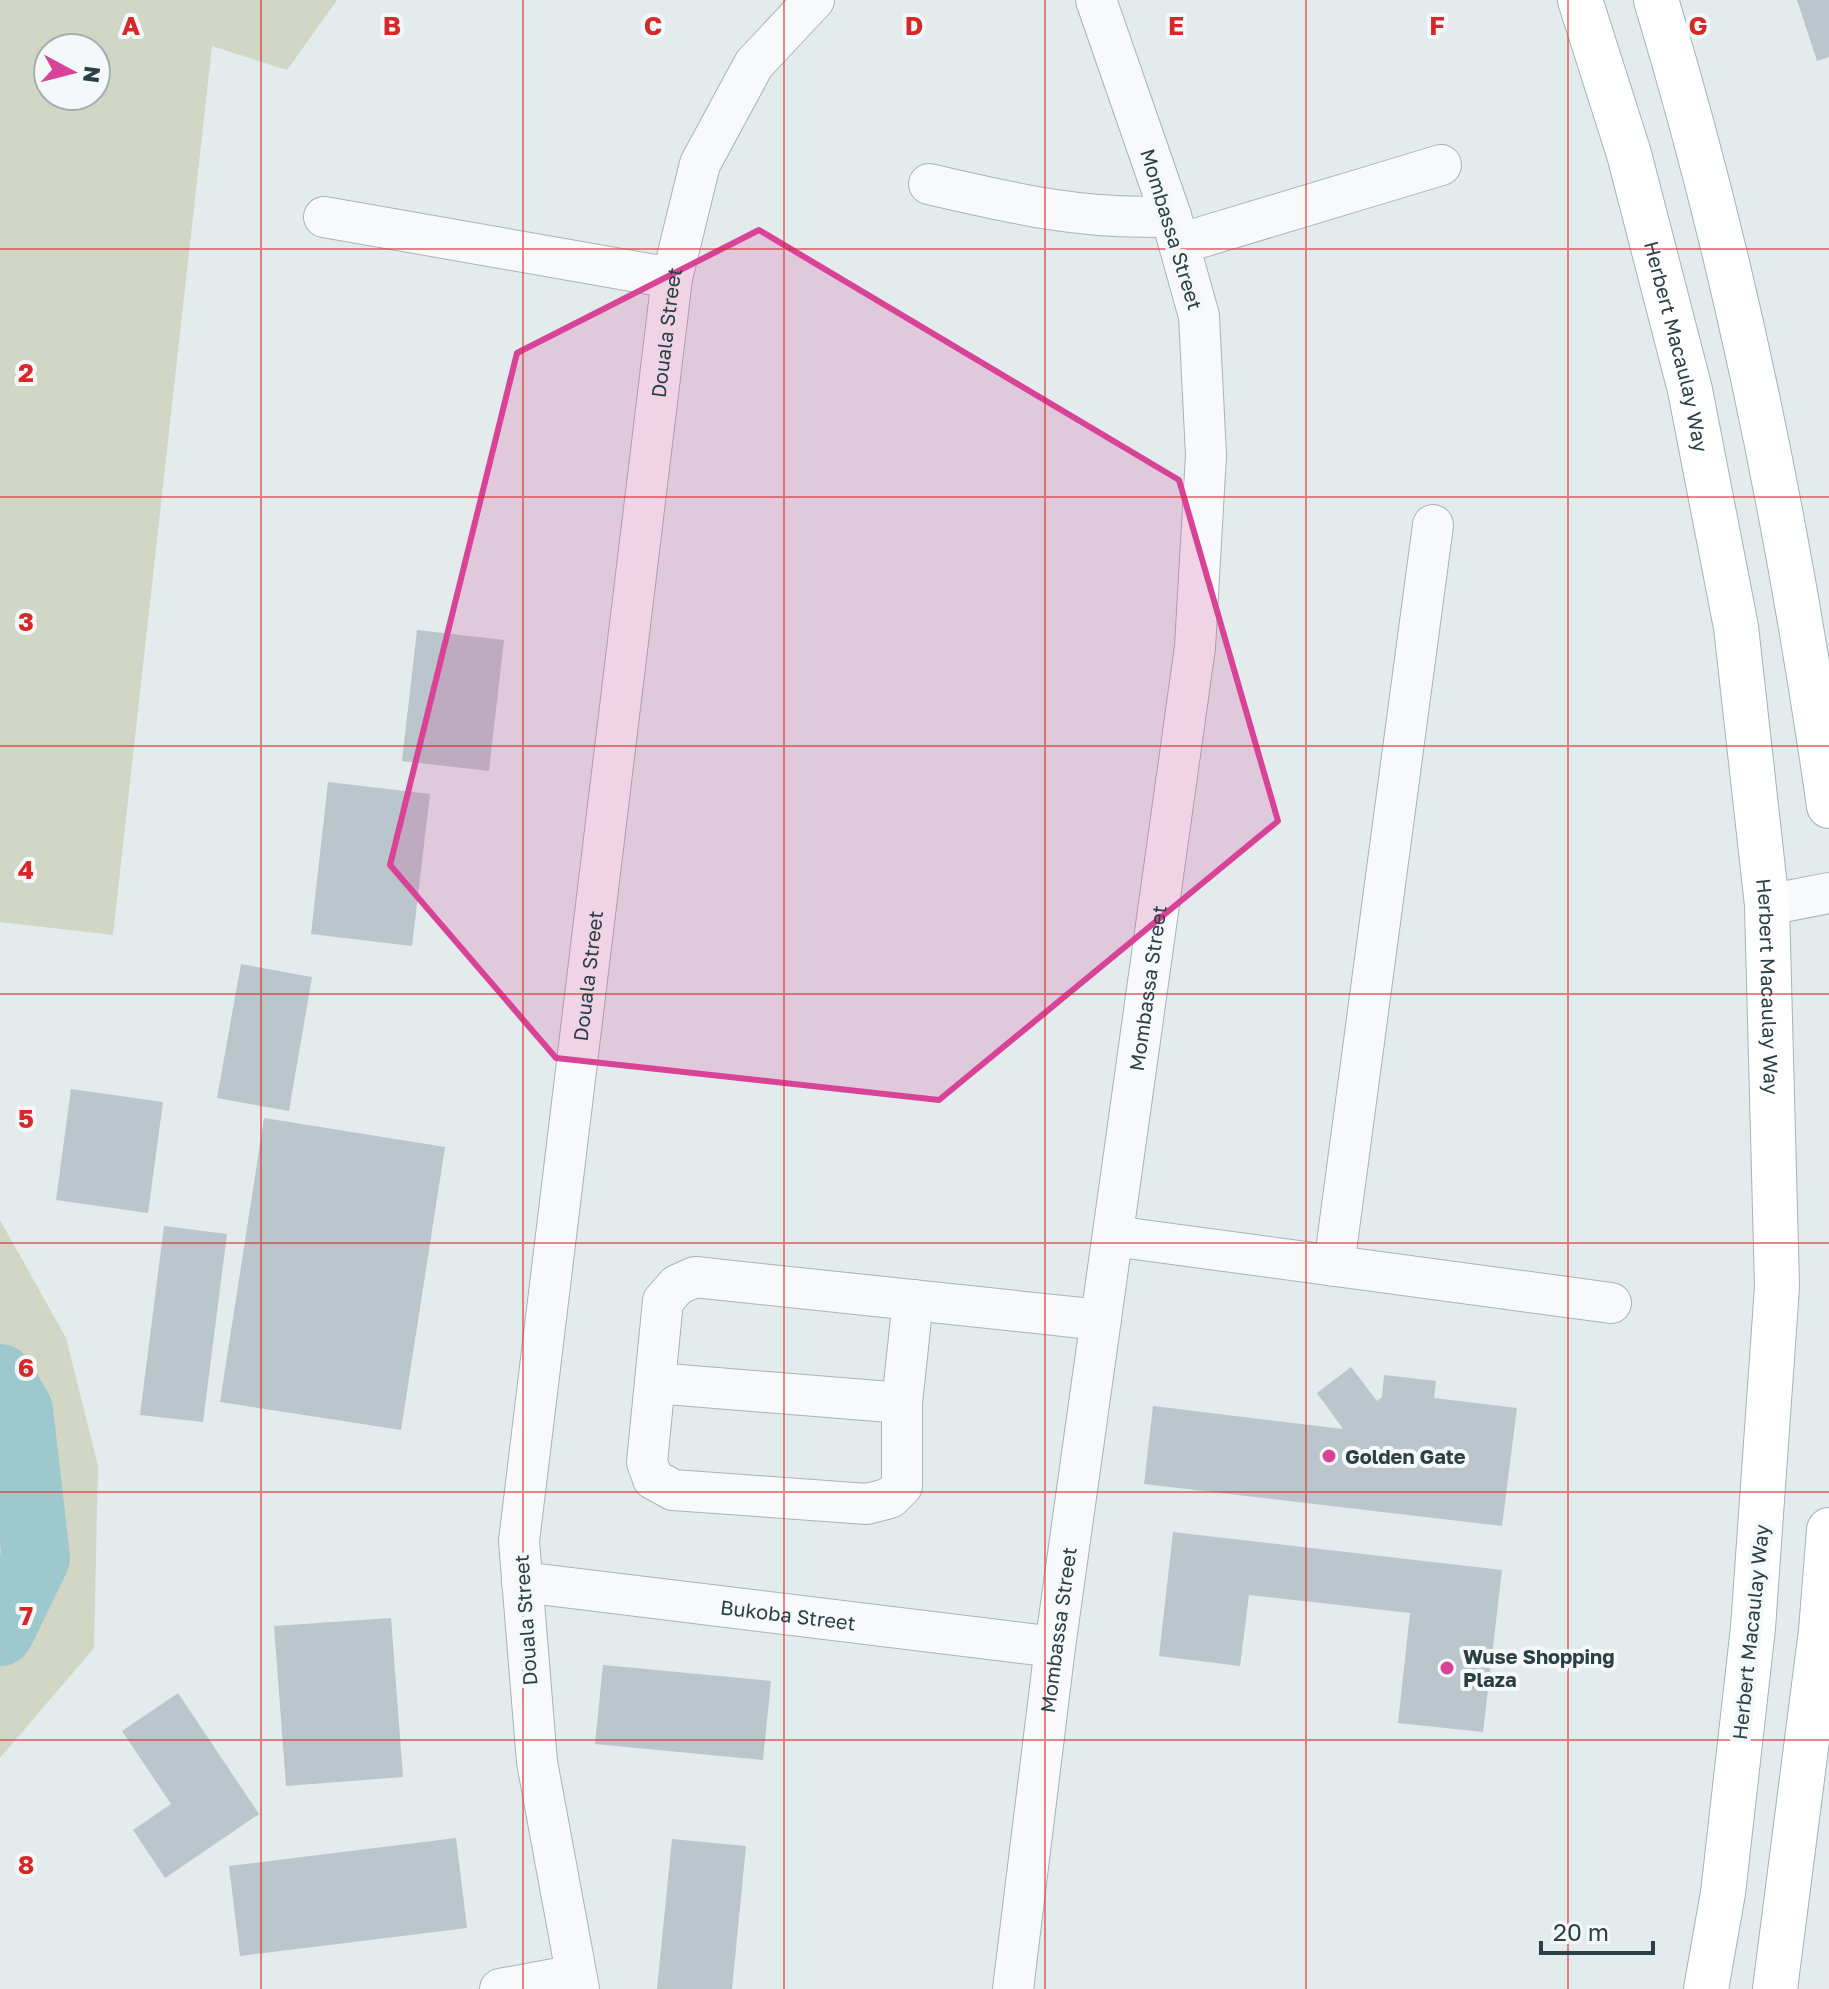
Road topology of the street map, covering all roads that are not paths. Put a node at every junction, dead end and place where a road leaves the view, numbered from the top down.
1 (814, 0) edge
2 (1096, 0) edge
3 (1580, 0) edge
4 (1656, 0) edge
5 (1441, 165) dead end
6 (929, 184) dead end
7 (324, 217) dead end
8 (1175, 230) junction
9 (672, 278) junction
10 (1433, 525) dead end
11 (1829, 806) edge
12 (1829, 893) edge
13 (1767, 905) junction
14 (1113, 1236) junction
15 (1334, 1266) junction
16 (913, 1300) junction
17 (1611, 1303) dead end
18 (1101, 1320) junction
19 (655, 1383) junction
20 (902, 1403) junction
21 (1829, 1530) edge
22 (522, 1582) junction
23 (1055, 1647) junction
24 (578, 1982) edge
25 (1022, 1988) edge
26 (500, 1989) edge
27 (1706, 1989) edge
28 (1775, 1989) edge

1 - 9 street, Douala Street
2 - 8 street, Mombassa Street
3 - 13 main road, Herbert Macaulay Way
4 - 11 main road
5 - 8 street
6 - 8 street
7 - 9 street
8 - 14 street, Mombassa Street
9 - 22 street, Douala Street
10 - 15 street
12 - 13 street
13 - 27 main road, Herbert Macaulay Way
14 - 15 street
14 - 18 street, Mombassa Street
15 - 17 street
16 - 18 street
16 - 19 street
16 - 20 street
18 - 23 street, Mombassa Street
19 - 20 street
19 - 20 street
21 - 28 main road
22 - 23 street, Bukoba Street
22 - 24 street, Douala Street
23 - 25 street, Mombassa Street
24 - 26 street

